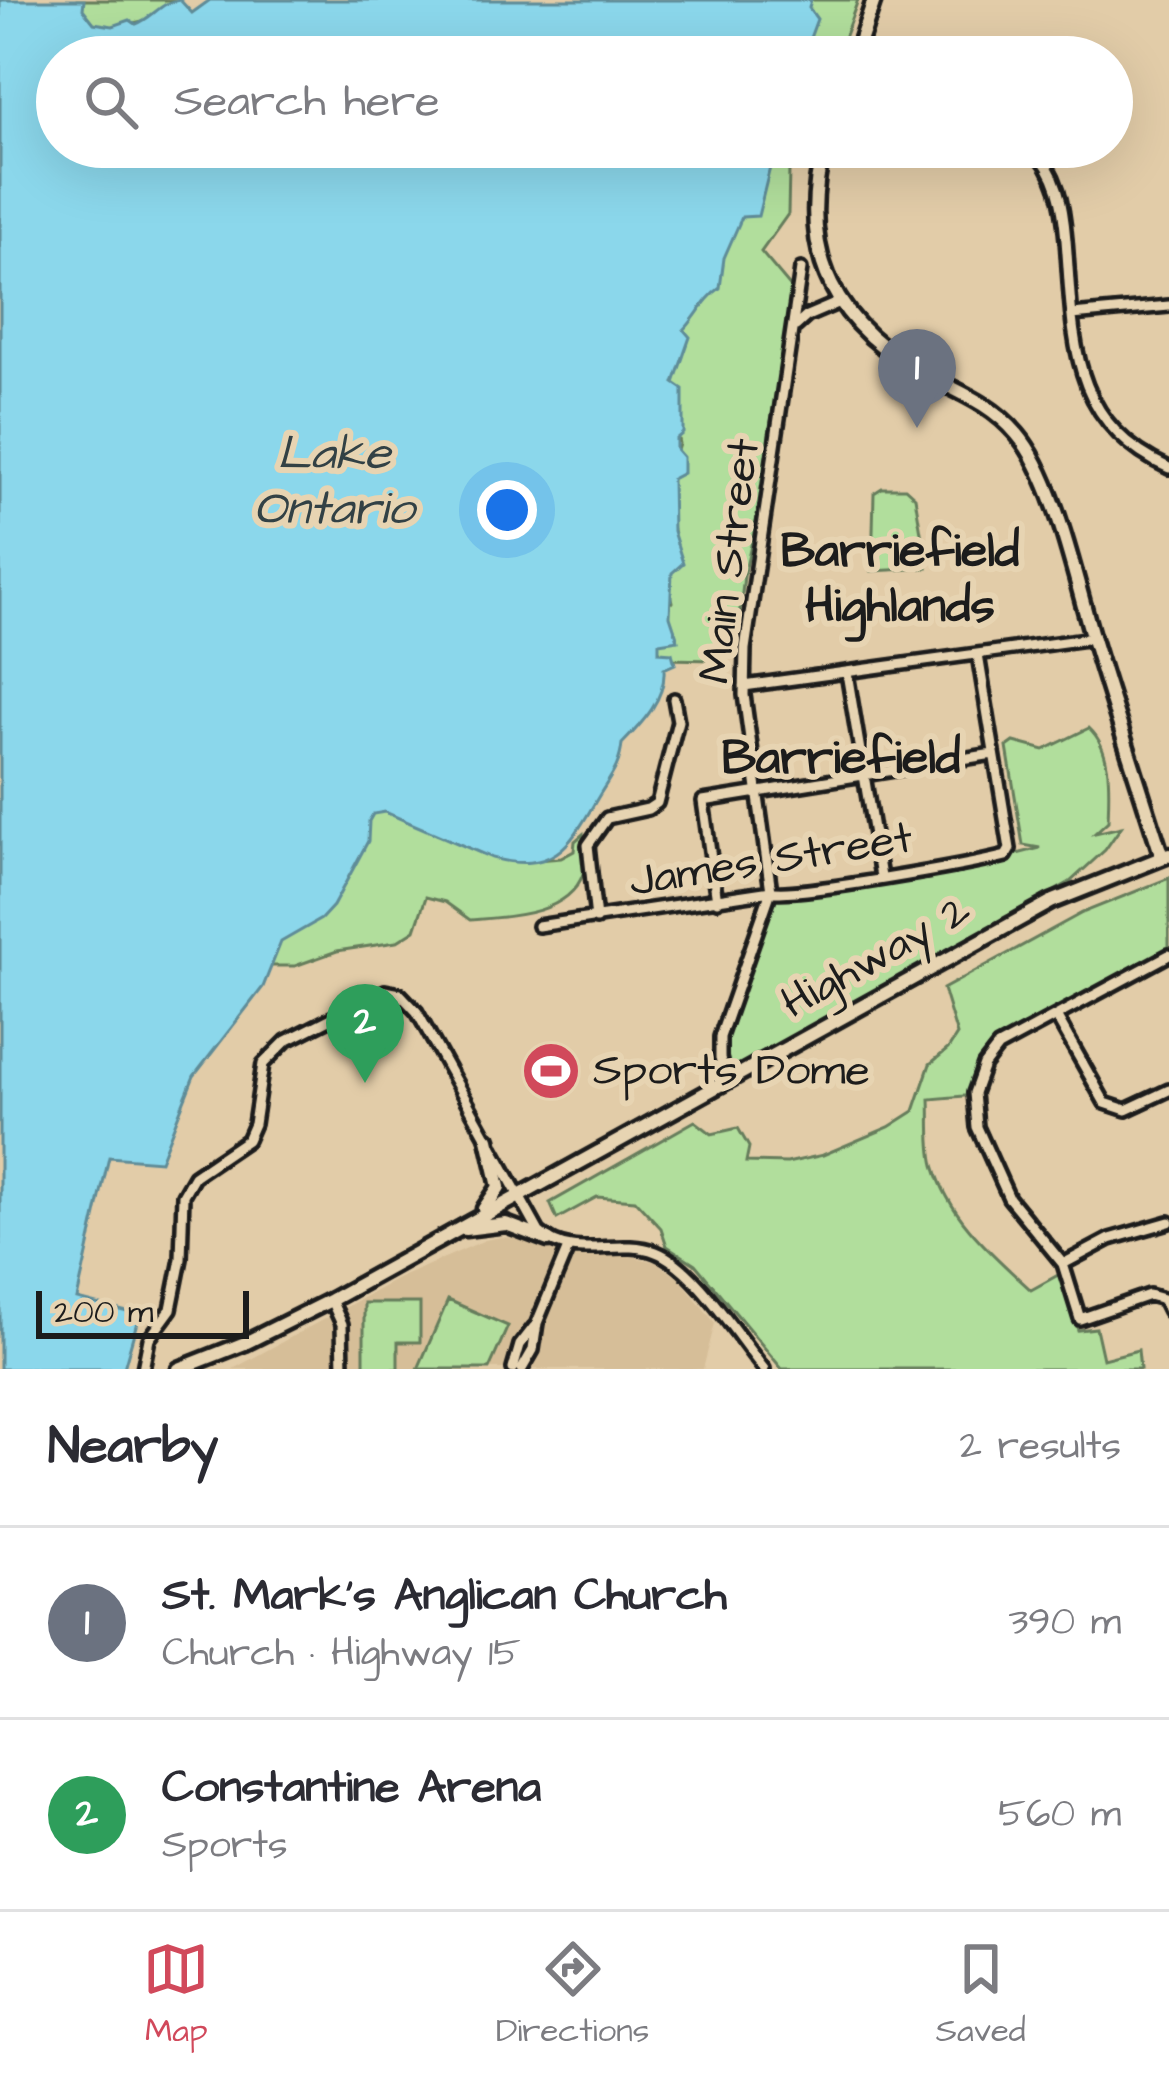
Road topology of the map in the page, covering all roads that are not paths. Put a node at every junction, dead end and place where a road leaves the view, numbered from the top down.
1 (874, 0) edge
2 (862, 36) edge
3 (820, 168) edge
4 (1048, 168) edge
5 (801, 269) dead end
6 (840, 302) junction
7 (1169, 306) edge
8 (1072, 315) junction
9 (796, 326) junction
10 (1169, 468) edge
11 (1093, 638) junction
12 (978, 655) junction
13 (847, 673) junction
14 (744, 686) junction
15 (674, 699) dead end
16 (994, 754) junction
17 (863, 775) junction
18 (757, 792) junction
19 (1165, 856) edge
20 (881, 878) junction
21 (771, 891) junction
22 (717, 901) junction
23 (596, 920) junction
24 (538, 926) dead end
25 (1169, 955) edge
26 (1056, 1016) junction
27 (726, 1082) junction
28 (1169, 1090) edge
29 (488, 1138) junction
30 (520, 1195) junction
31 (1169, 1222) edge
32 (463, 1227) junction
33 (548, 1240) junction
34 (568, 1248) junction
35 (1063, 1264) junction
36 (331, 1300) junction
37 (1169, 1311) edge
38 (143, 1369) edge
39 (179, 1369) edge
40 (343, 1369) edge
41 (518, 1369) edge
42 (764, 1369) edge

1 - 2 main road
3 - 6 main road
4 - 8 street
5 - 9 street, Main Street
6 - 9 street
6 - 11 main road
7 - 8 street
8 - 10 street
9 - 14 street, Main Street
11 - 12 street
11 - 19 main road
12 - 13 street
12 - 16 street
13 - 14 street
13 - 17 street
14 - 18 street, Main Street
15 - 23 street
16 - 17 street
16 - 20 street, James Street
17 - 18 street
17 - 20 street
18 - 21 street, Main Street
18 - 22 street
19 - 27 main road, Highway 2
20 - 21 street, James Street
21 - 22 street, James Street
21 - 27 street, Main Street
22 - 23 street, James Street
23 - 24 street, James Street
25 - 26 street
26 - 28 street
26 - 35 street
27 - 30 main road, Highway 2
29 - 30 street
29 - 32 main road
29 - 38 street
30 - 32 main road, Highway 2
30 - 33 street
31 - 35 street
32 - 33 main road
32 - 36 main road, Highway 2
33 - 34 street
34 - 41 street
34 - 42 street
35 - 37 street
36 - 39 main road, Highway 2
36 - 40 street

